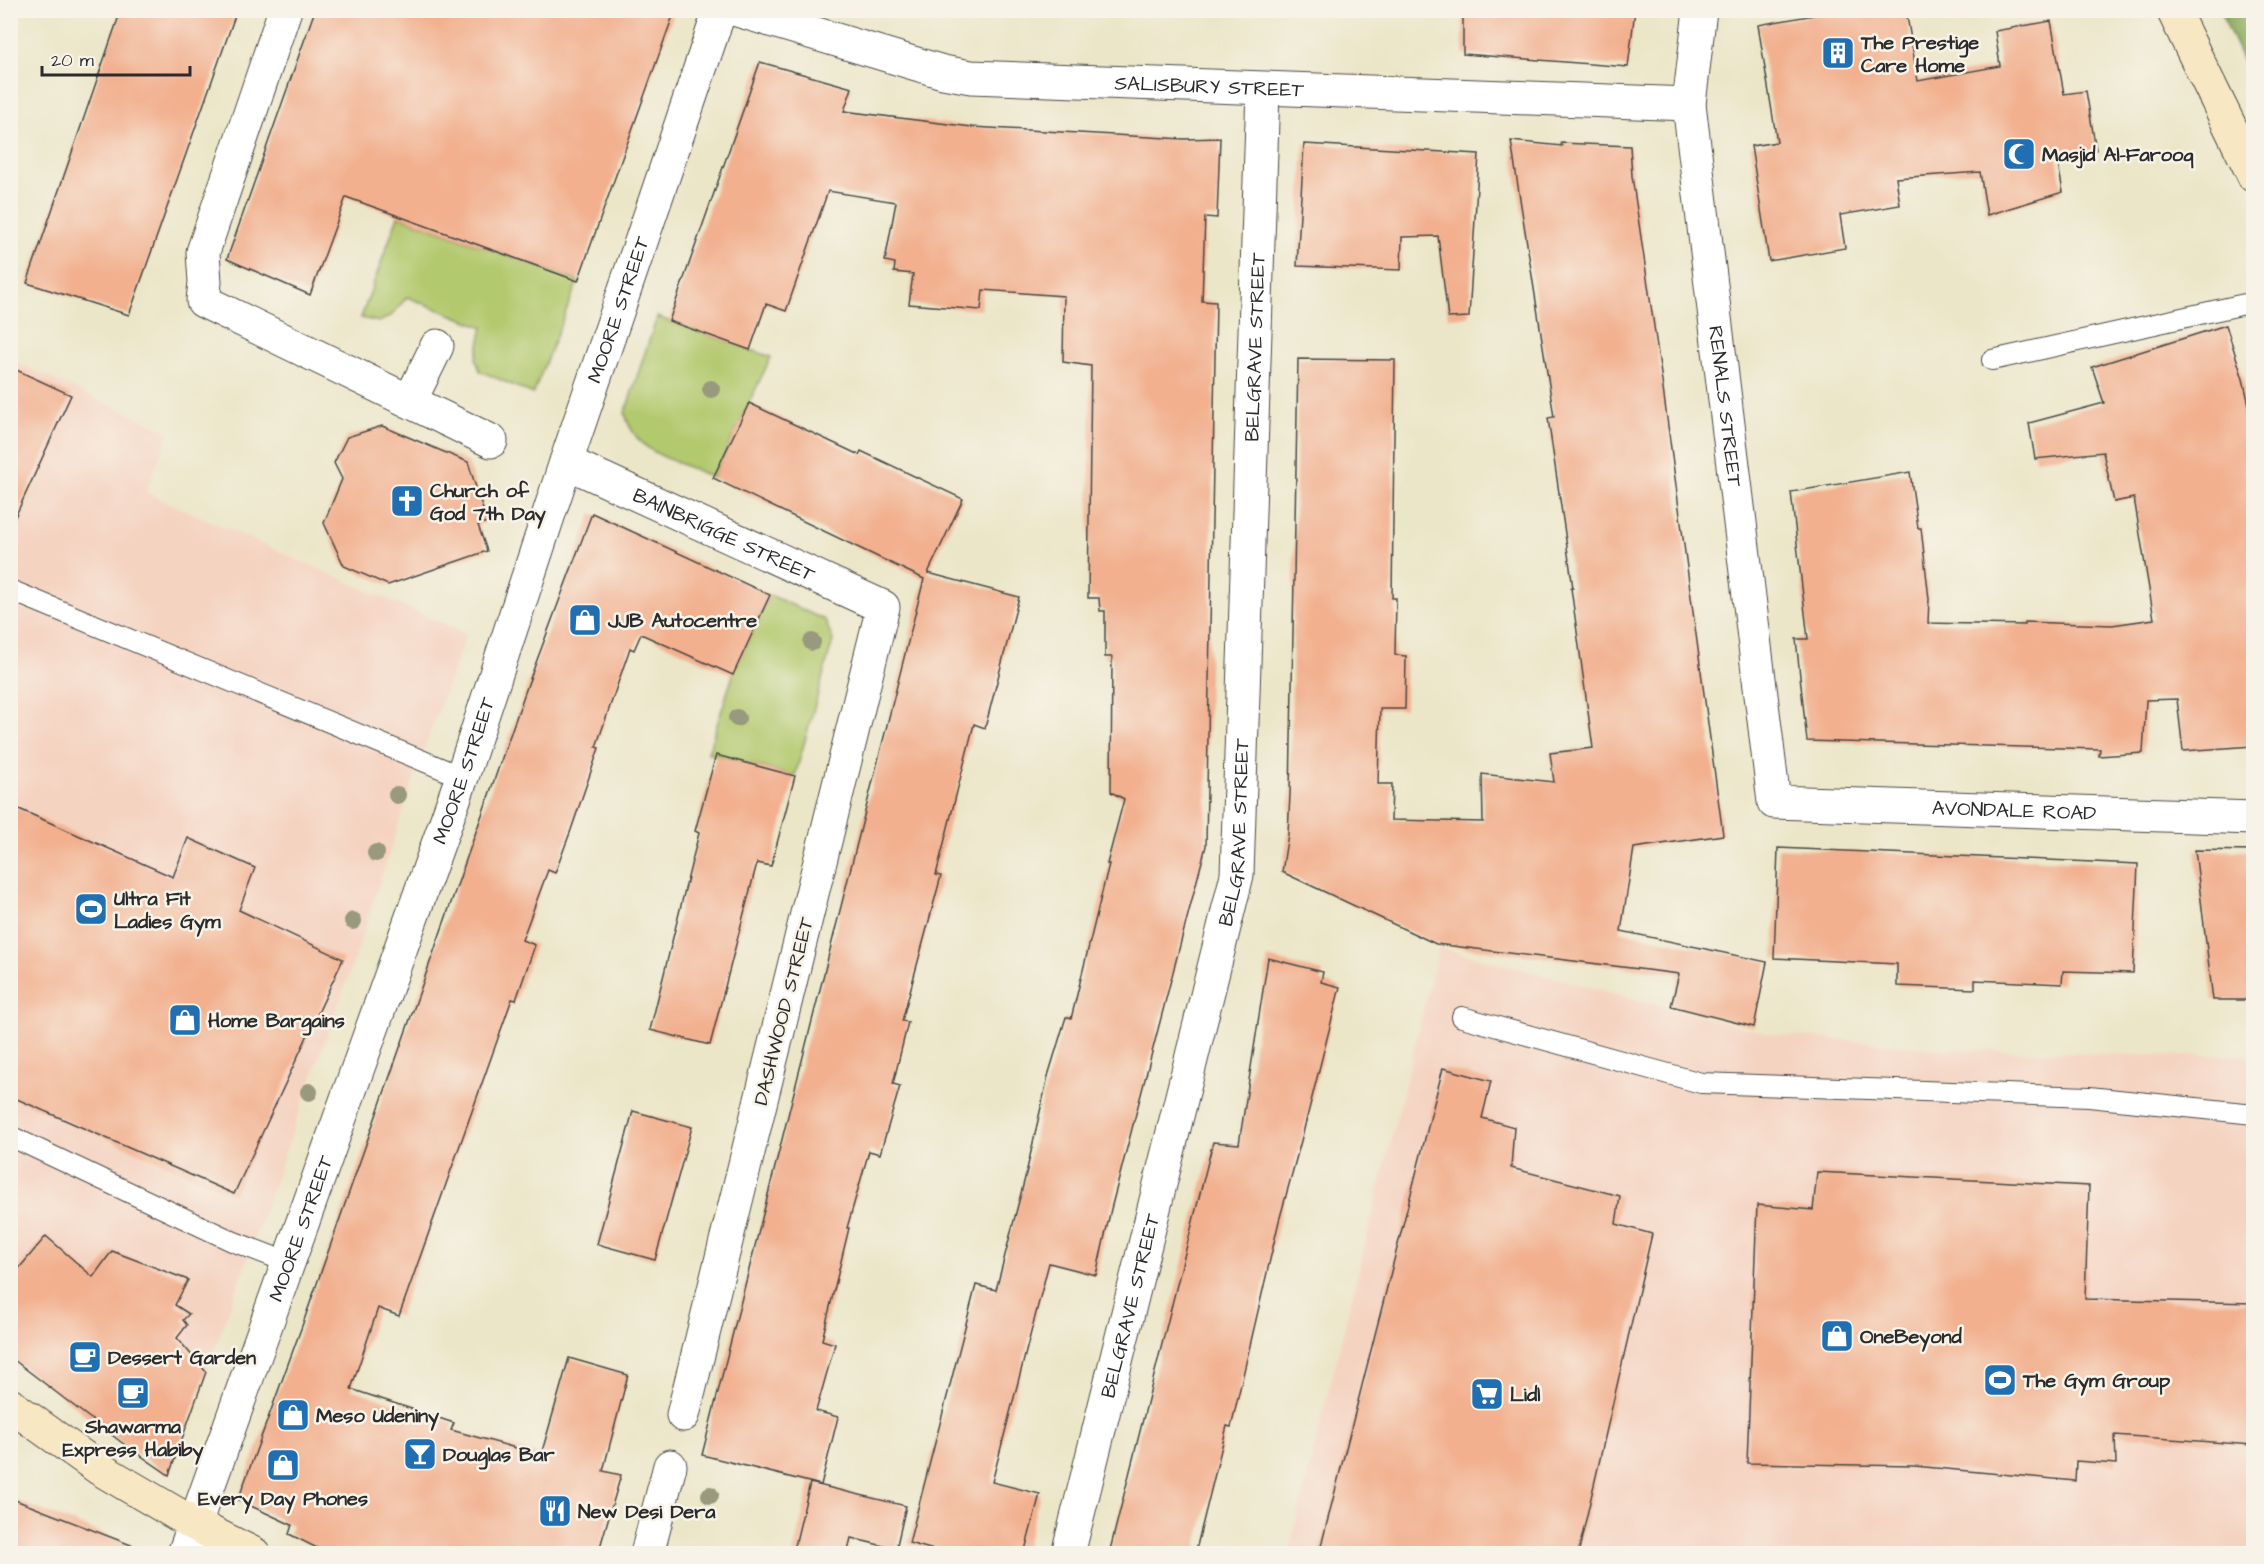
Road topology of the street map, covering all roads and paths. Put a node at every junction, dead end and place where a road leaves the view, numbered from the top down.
1 (285, 10) edge
2 (720, 10) edge
3 (737, 10) edge
4 (1700, 10) edge
5 (2173, 10) edge
6 (1263, 90) junction
7 (1689, 104) junction
8 (2253, 176) edge
9 (2253, 302) edge
10 (436, 346) dead end
11 (1992, 360) dead end
12 (410, 401) junction
13 (491, 441) dead end
14 (566, 462) junction
15 (10, 590) edge
16 (883, 607) joint
17 (462, 777) junction
18 (1774, 802) joint
19 (2253, 818) edge
20 (1462, 1017) dead end
21 (2253, 1114) edge
22 (10, 1136) edge
23 (287, 1262) junction
24 (10, 1405) edge
25 (683, 1415) dead end
26 (670, 1466) dead end
27 (189, 1539) edge
28 (254, 1554) edge
29 (647, 1554) edge
30 (1068, 1554) edge

1 - 12 street
2 - 14 street, MOORE STREET
3 - 6 street, SALISBURY STREET
4 - 7 street, RENALS STREET
5 - 8 street
6 - 7 street, SALISBURY STREET
6 - 30 street, BELGRAVE STREET
7 - 18 street, RENALS STREET
9 - 11 lane
10 - 12 street
12 - 13 street
14 - 16 street, BAINBRIGGE STREET
14 - 17 street, MOORE STREET
15 - 17 lane
16 - 25 street, DASHWOOD STREET
17 - 23 street, MOORE STREET
18 - 19 street, AVONDALE ROAD
20 - 21 lane
22 - 23 lane
23 - 27 street, MOORE STREET
24 - 27 street
26 - 29 street
27 - 28 street

